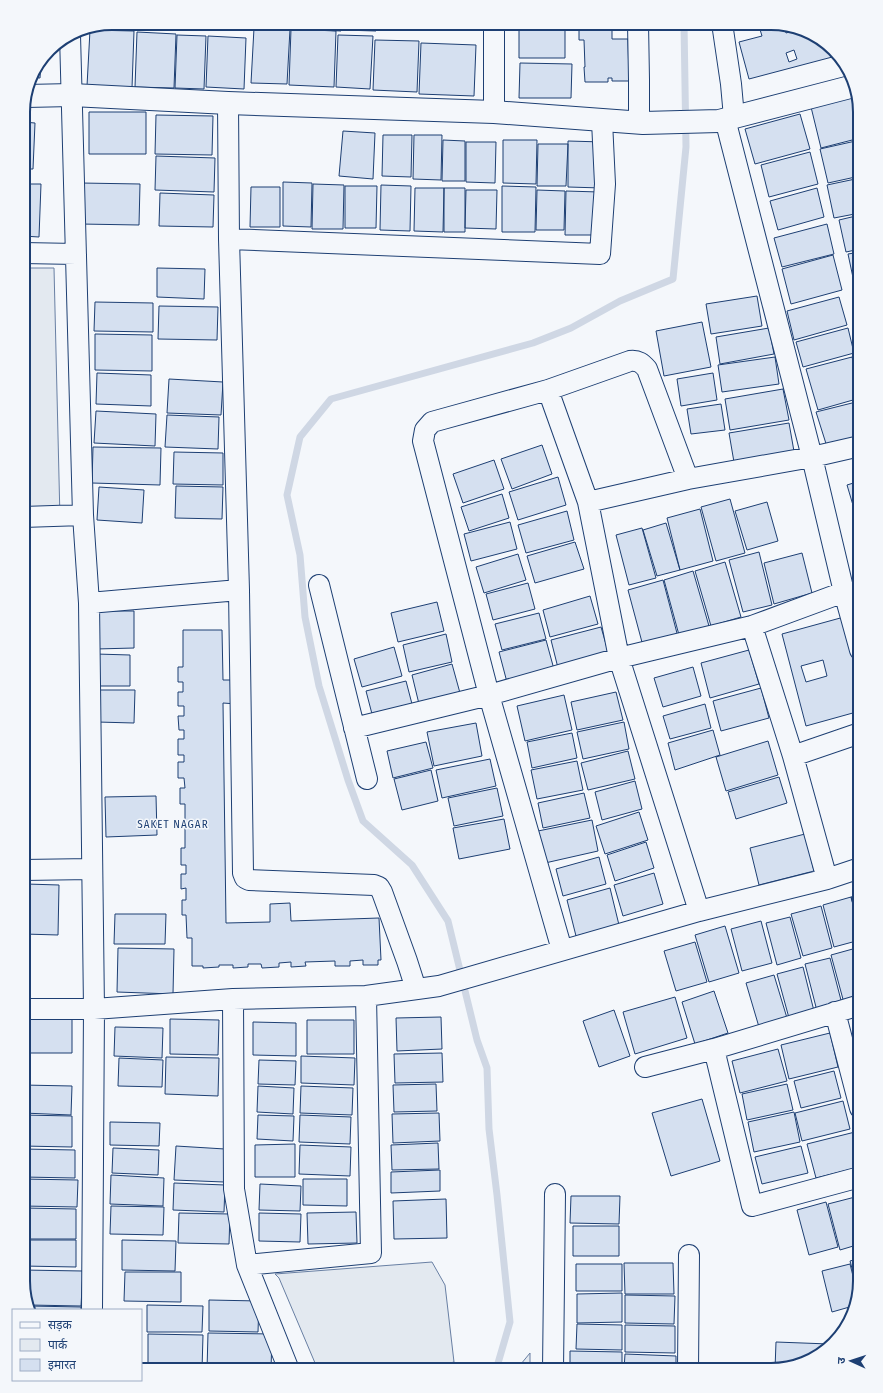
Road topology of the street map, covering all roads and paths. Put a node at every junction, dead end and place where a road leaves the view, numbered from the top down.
1 (494, 30) edge
2 (638, 30) edge
3 (723, 30) edge
4 (70, 42) edge
5 (849, 87) edge
6 (72, 95) junction
7 (32, 96) edge
8 (228, 102) junction
9 (494, 112) junction
10 (726, 119) junction
11 (602, 121) junction
12 (641, 123) junction
13 (229, 239) junction
14 (30, 253) edge
15 (76, 254) junction
16 (548, 390) junction
17 (853, 448) edge
18 (812, 457) junction
19 (688, 479) junction
20 (588, 502) junction
21 (83, 514) junction
22 (30, 517) edge
23 (319, 585) dead end
24 (239, 590) junction
25 (844, 592) junction
26 (89, 603) junction
27 (853, 625) edge
28 (752, 626) junction
29 (619, 658) junction
30 (490, 695) junction
31 (354, 728) junction
32 (853, 735) edge
33 (793, 756) junction
34 (367, 779) dead end
35 (30, 870) edge
36 (92, 870) junction
37 (853, 870) edge
38 (827, 879) junction
39 (699, 912) junction
40 (562, 950) junction
41 (416, 989) junction
42 (366, 996) junction
43 (233, 999) junction
44 (853, 1007) edge
45 (94, 1008) junction
46 (30, 1009) edge
47 (835, 1012) junction
48 (714, 1049) junction
49 (645, 1067) dead end
50 (853, 1081) edge
51 (853, 1179) edge
52 (554, 1194) dead end
53 (689, 1255) dead end
54 (247, 1265) junction
55 (92, 1309) edge
56 (286, 1363) edge
57 (553, 1363) edge
58 (688, 1363) edge

1 - 9 street
2 - 12 street
3 - 10 street
4 - 6 street
5 - 10 street
6 - 7 street
6 - 8 street
6 - 15 street
8 - 9 street
8 - 13 street
9 - 11 street
10 - 12 street
10 - 18 street
11 - 12 street
11 - 13 street
13 - 24 street
14 - 15 street
15 - 21 street
16 - 19 street
16 - 20 street
16 - 30 street
17 - 18 street
18 - 19 street
18 - 25 street
19 - 20 street
20 - 29 street
21 - 22 street
21 - 26 street
23 - 31 street
24 - 26 street
24 - 41 street
25 - 27 street
25 - 28 street
26 - 36 street
28 - 29 street
28 - 33 street
29 - 30 street
29 - 39 street
30 - 31 street
30 - 40 street
31 - 34 street
32 - 33 street
33 - 38 street
35 - 36 street
36 - 45 street
37 - 38 street
38 - 39 street
39 - 40 street
40 - 41 street
41 - 42 street
42 - 43 street
42 - 54 street
43 - 45 street
43 - 54 street
44 - 47 street
45 - 46 street
45 - 55 street
47 - 48 street
47 - 50 street
48 - 49 street
48 - 51 street
52 - 57 street
53 - 58 street
54 - 56 street

